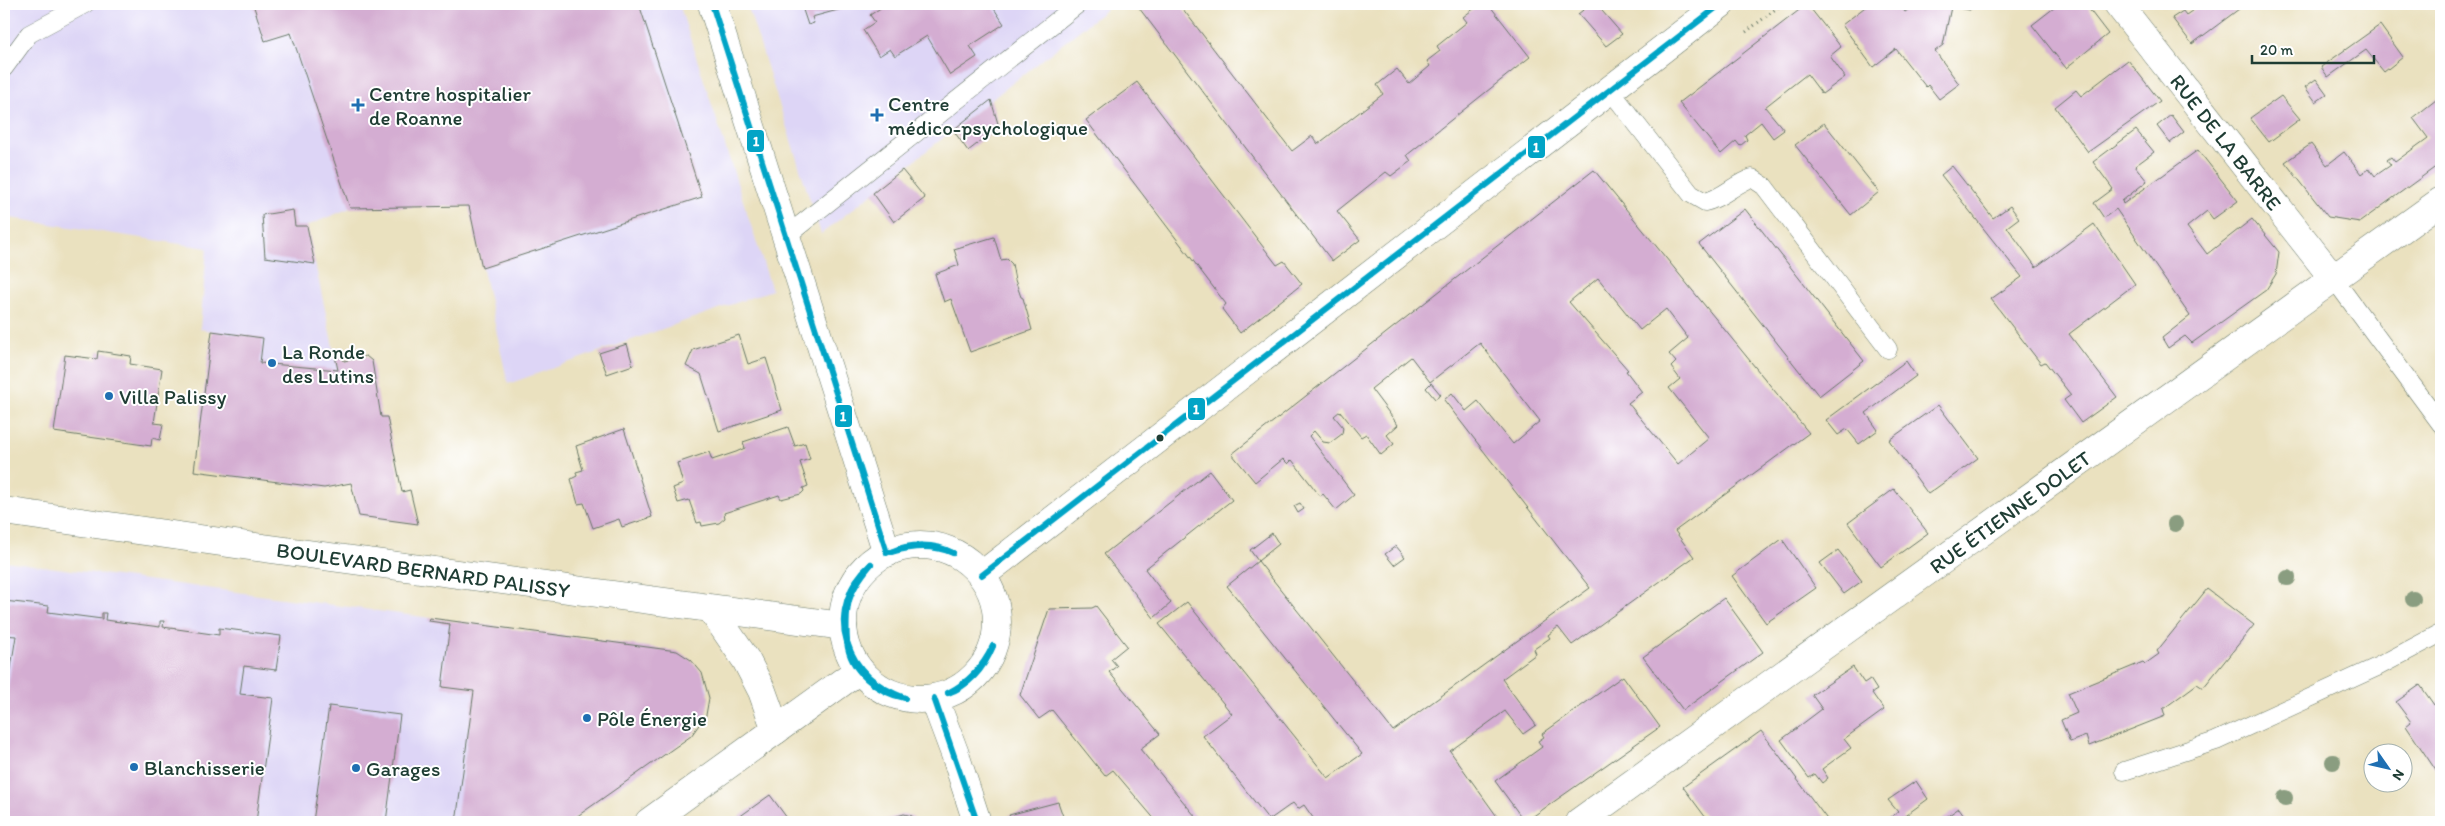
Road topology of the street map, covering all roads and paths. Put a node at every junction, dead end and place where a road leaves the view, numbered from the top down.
1 (85, 4) edge
2 (712, 4) edge
3 (1078, 4) edge
4 (1721, 4) edge
5 (2118, 4) edge
6 (4, 68) edge
7 (1610, 90) junction
8 (2441, 201) edge
9 (785, 237) junction
10 (2334, 279) junction
11 (1888, 349) dead end
12 (2441, 424) edge
13 (4, 510) edge
14 (886, 553) junction
15 (982, 576) junction
16 (711, 609) junction
17 (843, 626) junction
18 (2441, 633) edge
19 (859, 670) junction
20 (934, 698) junction
21 (776, 730) junction
22 (2124, 771) dead end
23 (649, 822) edge
24 (977, 822) edge
25 (1579, 822) edge

1 - 6 lane
2 - 9 main road
3 - 9 lane
4 - 7 main road
5 - 10 main road, RUE DE LA BARRE
7 - 11 lane
7 - 15 main road
8 - 10 main road, RUE ÉTIENNE DOLET
9 - 14 main road
10 - 12 lane
10 - 25 main road, RUE ÉTIENNE DOLET
13 - 16 main road, BOULEVARD BERNARD PALISSY
14 - 15 main road
14 - 17 main road
15 - 20 main road
16 - 17 main road, BOULEVARD BERNARD PALISSY
16 - 21 main road
17 - 19 main road
18 - 22 lane
19 - 20 main road
19 - 21 main road
20 - 24 main road
21 - 23 main road

